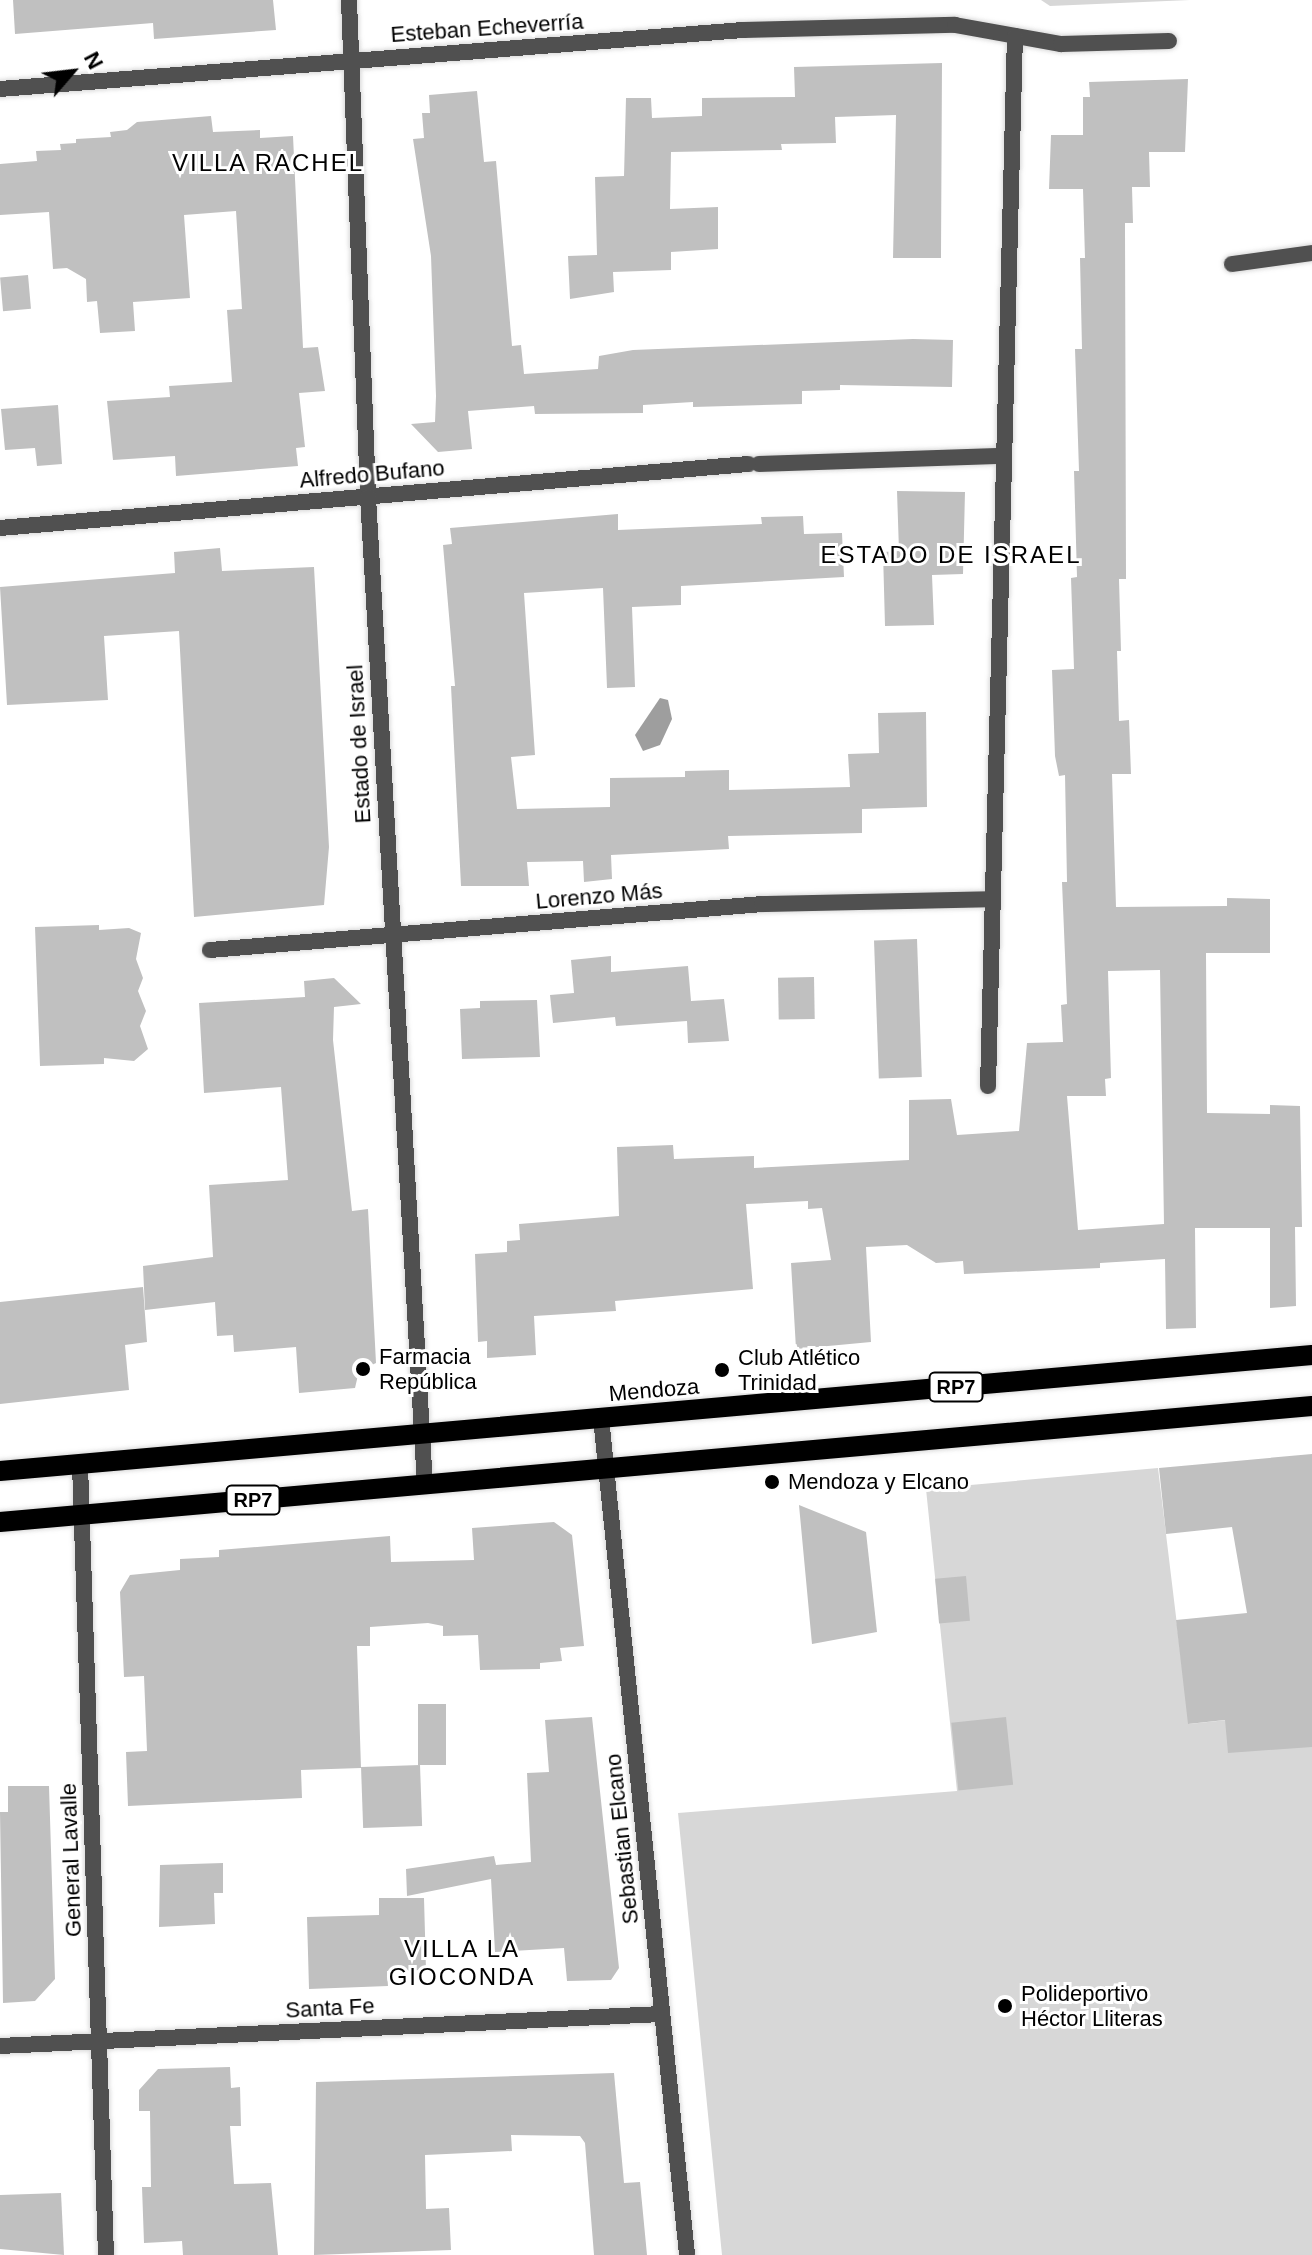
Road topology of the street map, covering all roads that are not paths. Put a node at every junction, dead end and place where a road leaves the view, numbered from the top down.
1 (349, 0) edge
2 (1015, 36) junction
3 (1169, 41) dead end
4 (353, 61) junction
5 (0, 89) edge
6 (1312, 253) edge
7 (1232, 264) dead end
8 (1004, 456) junction
9 (368, 497) junction
10 (0, 528) edge
11 (993, 899) junction
12 (390, 935) junction
13 (210, 950) dead end
14 (988, 1086) dead end
15 (1312, 1355) edge
16 (1312, 1406) edge
17 (601, 1418) junction
18 (422, 1434) junction
19 (80, 1464) junction
20 (606, 1469) junction
21 (0, 1471) edge
22 (425, 1485) junction
23 (81, 1515) junction
24 (0, 1522) edge
25 (662, 2014) junction
26 (99, 2042) junction
27 (0, 2046) edge
28 (106, 2255) edge
29 (687, 2255) edge

1 - 4 street, Estado de Israel
2 - 3 street, Esteban Echeverría
2 - 4 street, Esteban Echeverría
2 - 8 street
4 - 5 street, Esteban Echeverría
4 - 9 street, Estado de Israel
6 - 7 street
8 - 9 street, Alfredo Bufano
8 - 11 street
9 - 10 street, Alfredo Bufano
9 - 12 street, Estado de Israel
11 - 12 street, Lorenzo Más
11 - 14 street
12 - 13 street, Lorenzo Más
12 - 18 street, Estado de Israel
15 - 17 main road, Mendoza / RP7
16 - 20 main road, RP7
17 - 18 main road, Mendoza / RP7
17 - 20 street, Sebastian Elcano
18 - 19 main road, Mendoza / RP7
18 - 22 street, Estado de Israel
19 - 21 main road, Mendoza / RP7
19 - 23 street, General Lavalle
20 - 22 main road, RP7
20 - 25 street, Sebastian Elcano
22 - 23 main road, RP7
23 - 24 main road, RP7
23 - 26 street, General Lavalle
25 - 26 street, Santa Fe
25 - 29 street, Sebastian Elcano
26 - 27 street, Santa Fe
26 - 28 street, General Lavalle

